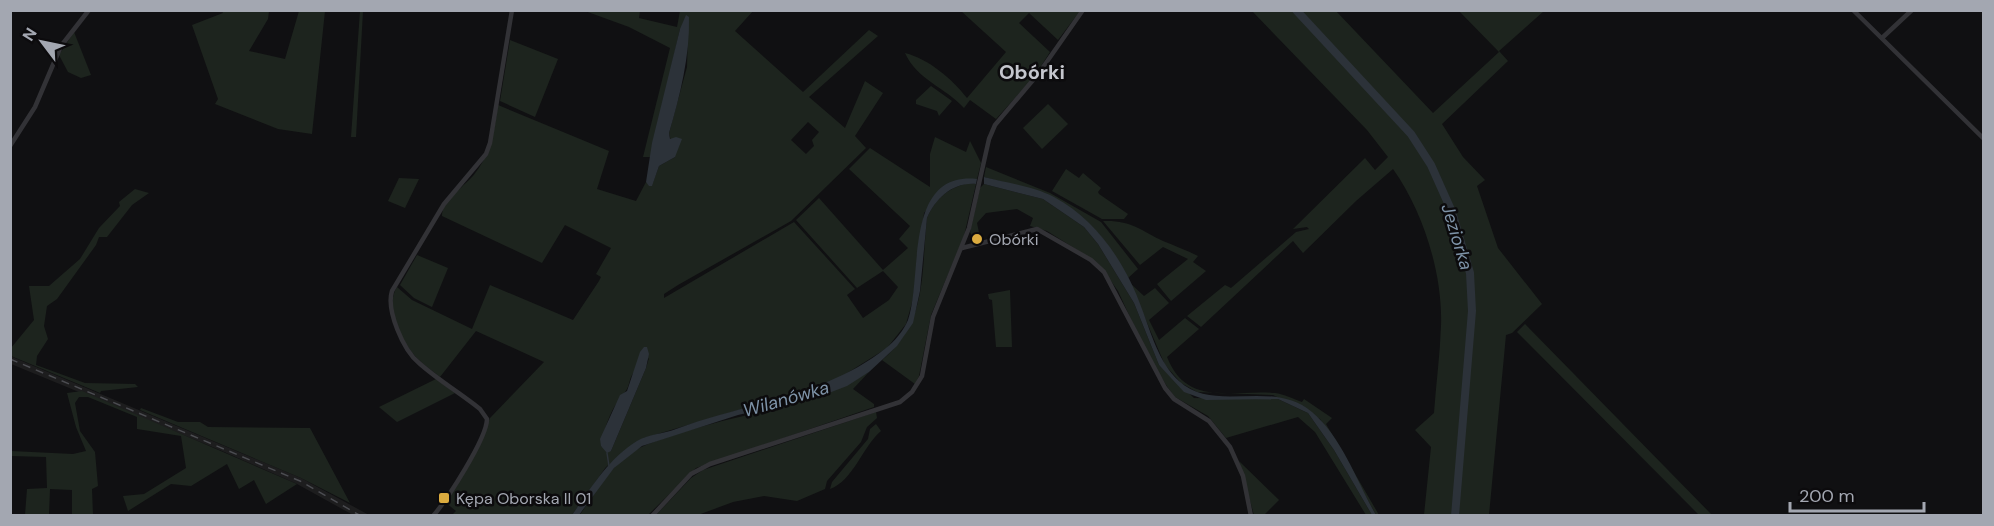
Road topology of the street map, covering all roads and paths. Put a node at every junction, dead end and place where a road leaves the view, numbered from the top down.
1 (89, 10) edge
2 (512, 10) edge
3 (1083, 10) edge
4 (1853, 10) edge
5 (1912, 10) edge
6 (1882, 38) junction
7 (1983, 139) edge
8 (10, 146) edge
9 (962, 248) junction
10 (433, 516) edge
11 (652, 516) edge
12 (1251, 516) edge

1 - 8 street
2 - 10 street
3 - 9 street
4 - 6 street
5 - 6 street
6 - 7 street
9 - 11 street
9 - 12 street

